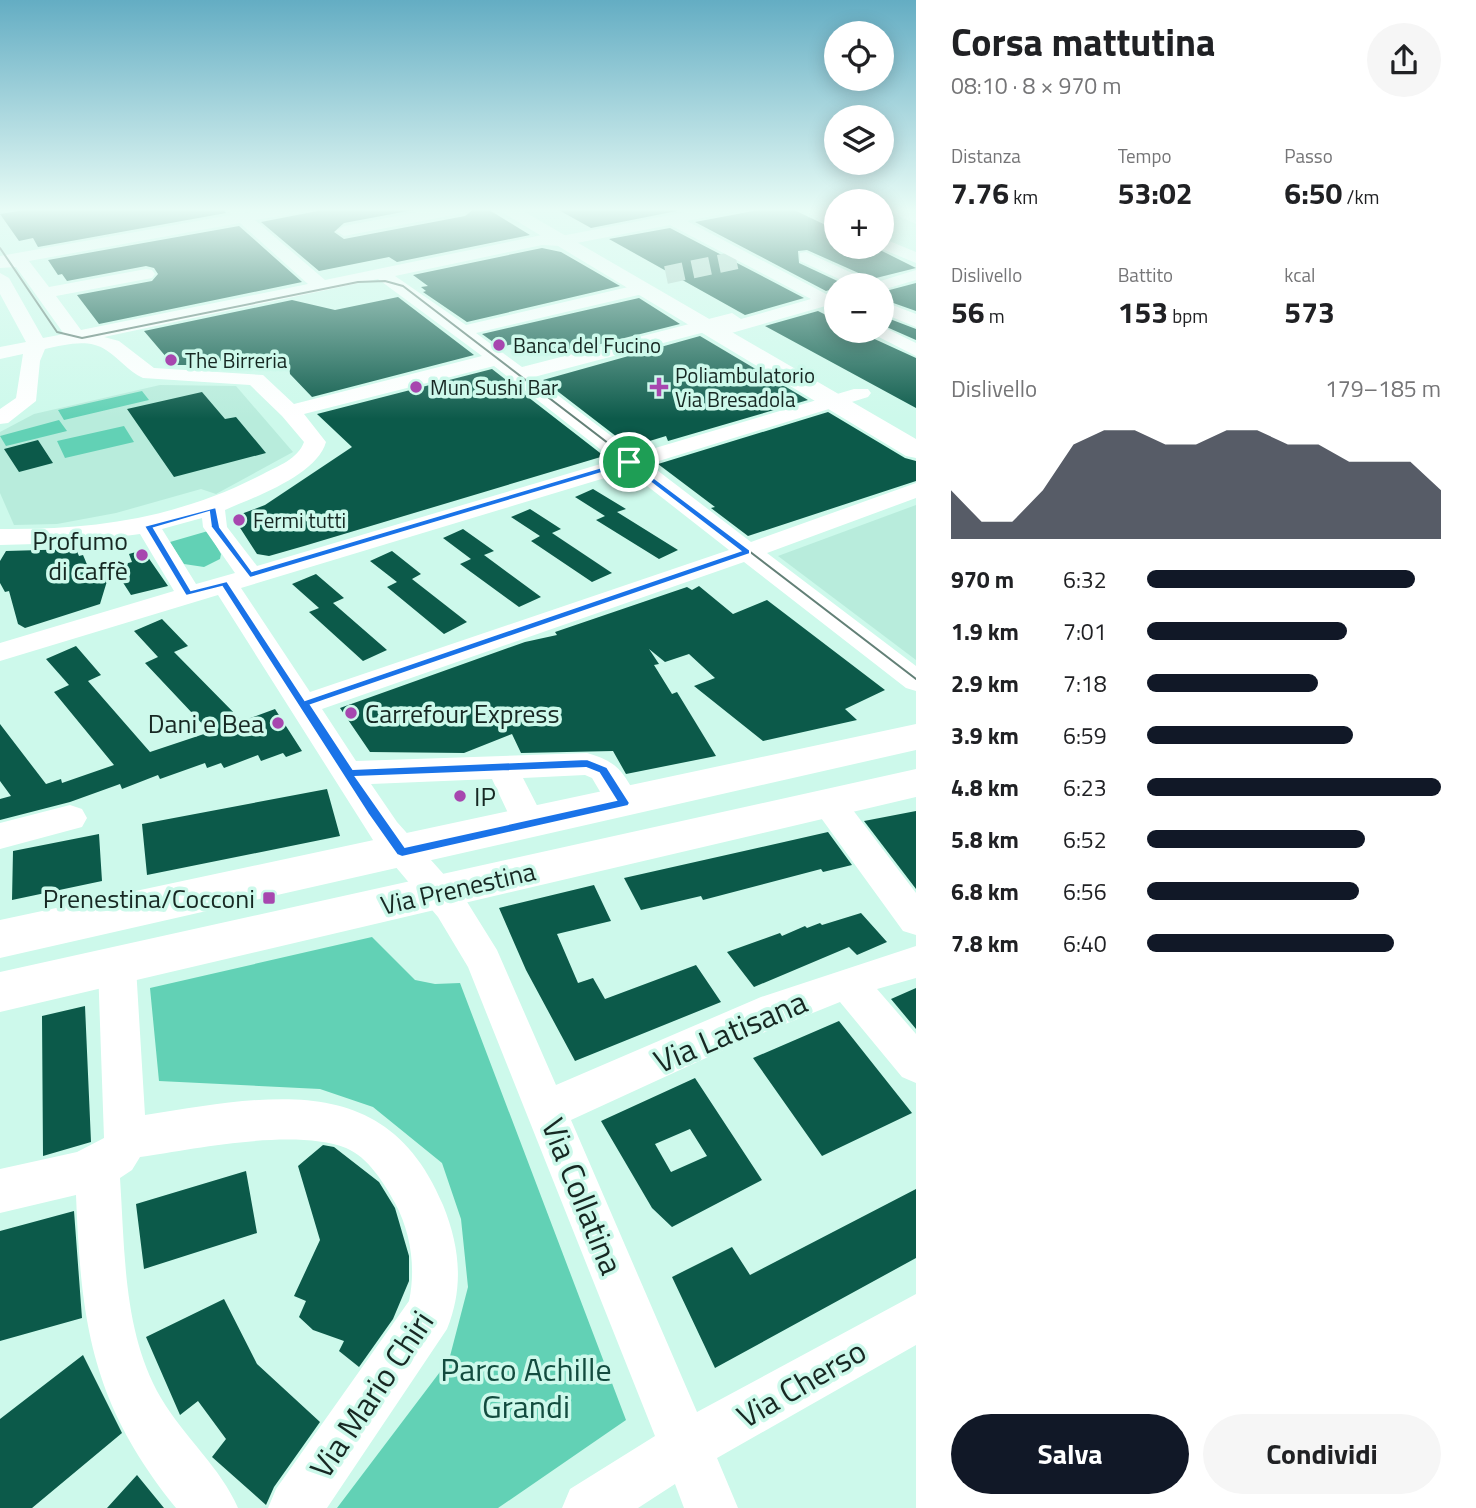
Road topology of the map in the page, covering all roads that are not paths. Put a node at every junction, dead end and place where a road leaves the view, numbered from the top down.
1 (7, 278) edge
2 (33, 278) edge
3 (123, 278) edge
4 (311, 278) edge
5 (393, 278) edge
6 (395, 278) edge
7 (627, 278) edge
8 (641, 278) edge
9 (781, 278) edge
10 (641, 289) junction
11 (324, 290) junction
12 (44, 293) junction
13 (824, 301) edge
14 (824, 305) edge
15 (894, 311) edge
16 (916, 321) edge
17 (723, 326) junction
18 (473, 328) dead end
19 (77, 337) junction
20 (894, 339) edge
21 (102, 342) junction
22 (911, 347) edge
23 (34, 351) junction
24 (0, 353) edge
25 (0, 364) edge
26 (501, 364) junction
27 (861, 393) junction
28 (833, 401) junction
29 (290, 411) junction
30 (905, 417) dead end
31 (0, 418) edge
32 (916, 450) edge
33 (629, 462) junction
34 (916, 490) edge
35 (213, 509) junction
36 (148, 526) junction
37 (0, 537) edge
38 (746, 552) junction
39 (237, 579) junction
40 (189, 594) junction
41 (0, 652) edge
42 (916, 681) edge
43 (305, 704) junction
44 (916, 737) edge
45 (502, 767) junction
46 (349, 773) junction
47 (916, 783) edge
48 (828, 802) junction
49 (624, 803) junction
50 (70, 818) dead end
51 (529, 823) junction
52 (0, 836) edge
53 (402, 852) junction
54 (438, 892) junction
55 (916, 920) edge
56 (0, 939) edge
57 (916, 962) edge
58 (117, 967) junction
59 (848, 984) junction
60 (0, 992) edge
61 (916, 1065) edge
62 (547, 1110) junction
63 (111, 1152) junction
64 (0, 1191) edge
65 (916, 1318) edge
66 (686, 1447) junction
67 (211, 1508) edge
68 (295, 1508) edge
69 (589, 1508) edge
70 (711, 1508) edge

1 - 23 street
2 - 12 street
3 - 12 street
4 - 11 street
5 - 11 street
6 - 26 street
7 - 10 main road
8 - 17 main road
9 - 13 street
10 - 17 main road
10 - 18 street
11 - 19 street
11 - 21 street
12 - 19 street
14 - 17 street
15 - 16 street
17 - 26 street
17 - 27 main road
17 - 28 main road
19 - 21 street
19 - 23 street
20 - 22 street
21 - 23 street
21 - 29 street
23 - 24 street
23 - 25 street
23 - 31 street
26 - 29 street
26 - 33 street
27 - 28 street
27 - 30 main road
28 - 32 main road
28 - 33 street
29 - 35 street
33 - 38 street
33 - 39 street
34 - 38 street
35 - 36 street
35 - 39 street, Via Collatina
36 - 37 street
36 - 40 street
38 - 42 street
38 - 43 street
39 - 40 street
39 - 43 street, Via Collatina
40 - 41 street
43 - 46 street, Via Collatina
44 - 49 main road, Via Prenestina
45 - 46 street
45 - 49 street
45 - 51 street
46 - 53 street, Via Collatina
47 - 48 main road, Via Prenestina
48 - 54 main road, Via Prenestina
48 - 55 street
49 - 51 main road, Via Prenestina
50 - 52 street
51 - 53 main road, Via Prenestina
53 - 54 street, Via Collatina
53 - 56 main road, Via Prenestina
54 - 58 main road, Via Prenestina
54 - 62 street, Via Collatina
57 - 59 street, Via Latisana
58 - 60 main road, Via Prenestina
58 - 63 street
59 - 61 street
59 - 62 street, Via Latisana
62 - 66 street, Via Collatina
63 - 64 street, Via Mario Chiri
63 - 67 street
63 - 68 street, Via Mario Chiri
65 - 66 street, Via Cherso
66 - 69 street, Via Cherso
66 - 70 street, Via Collatina

